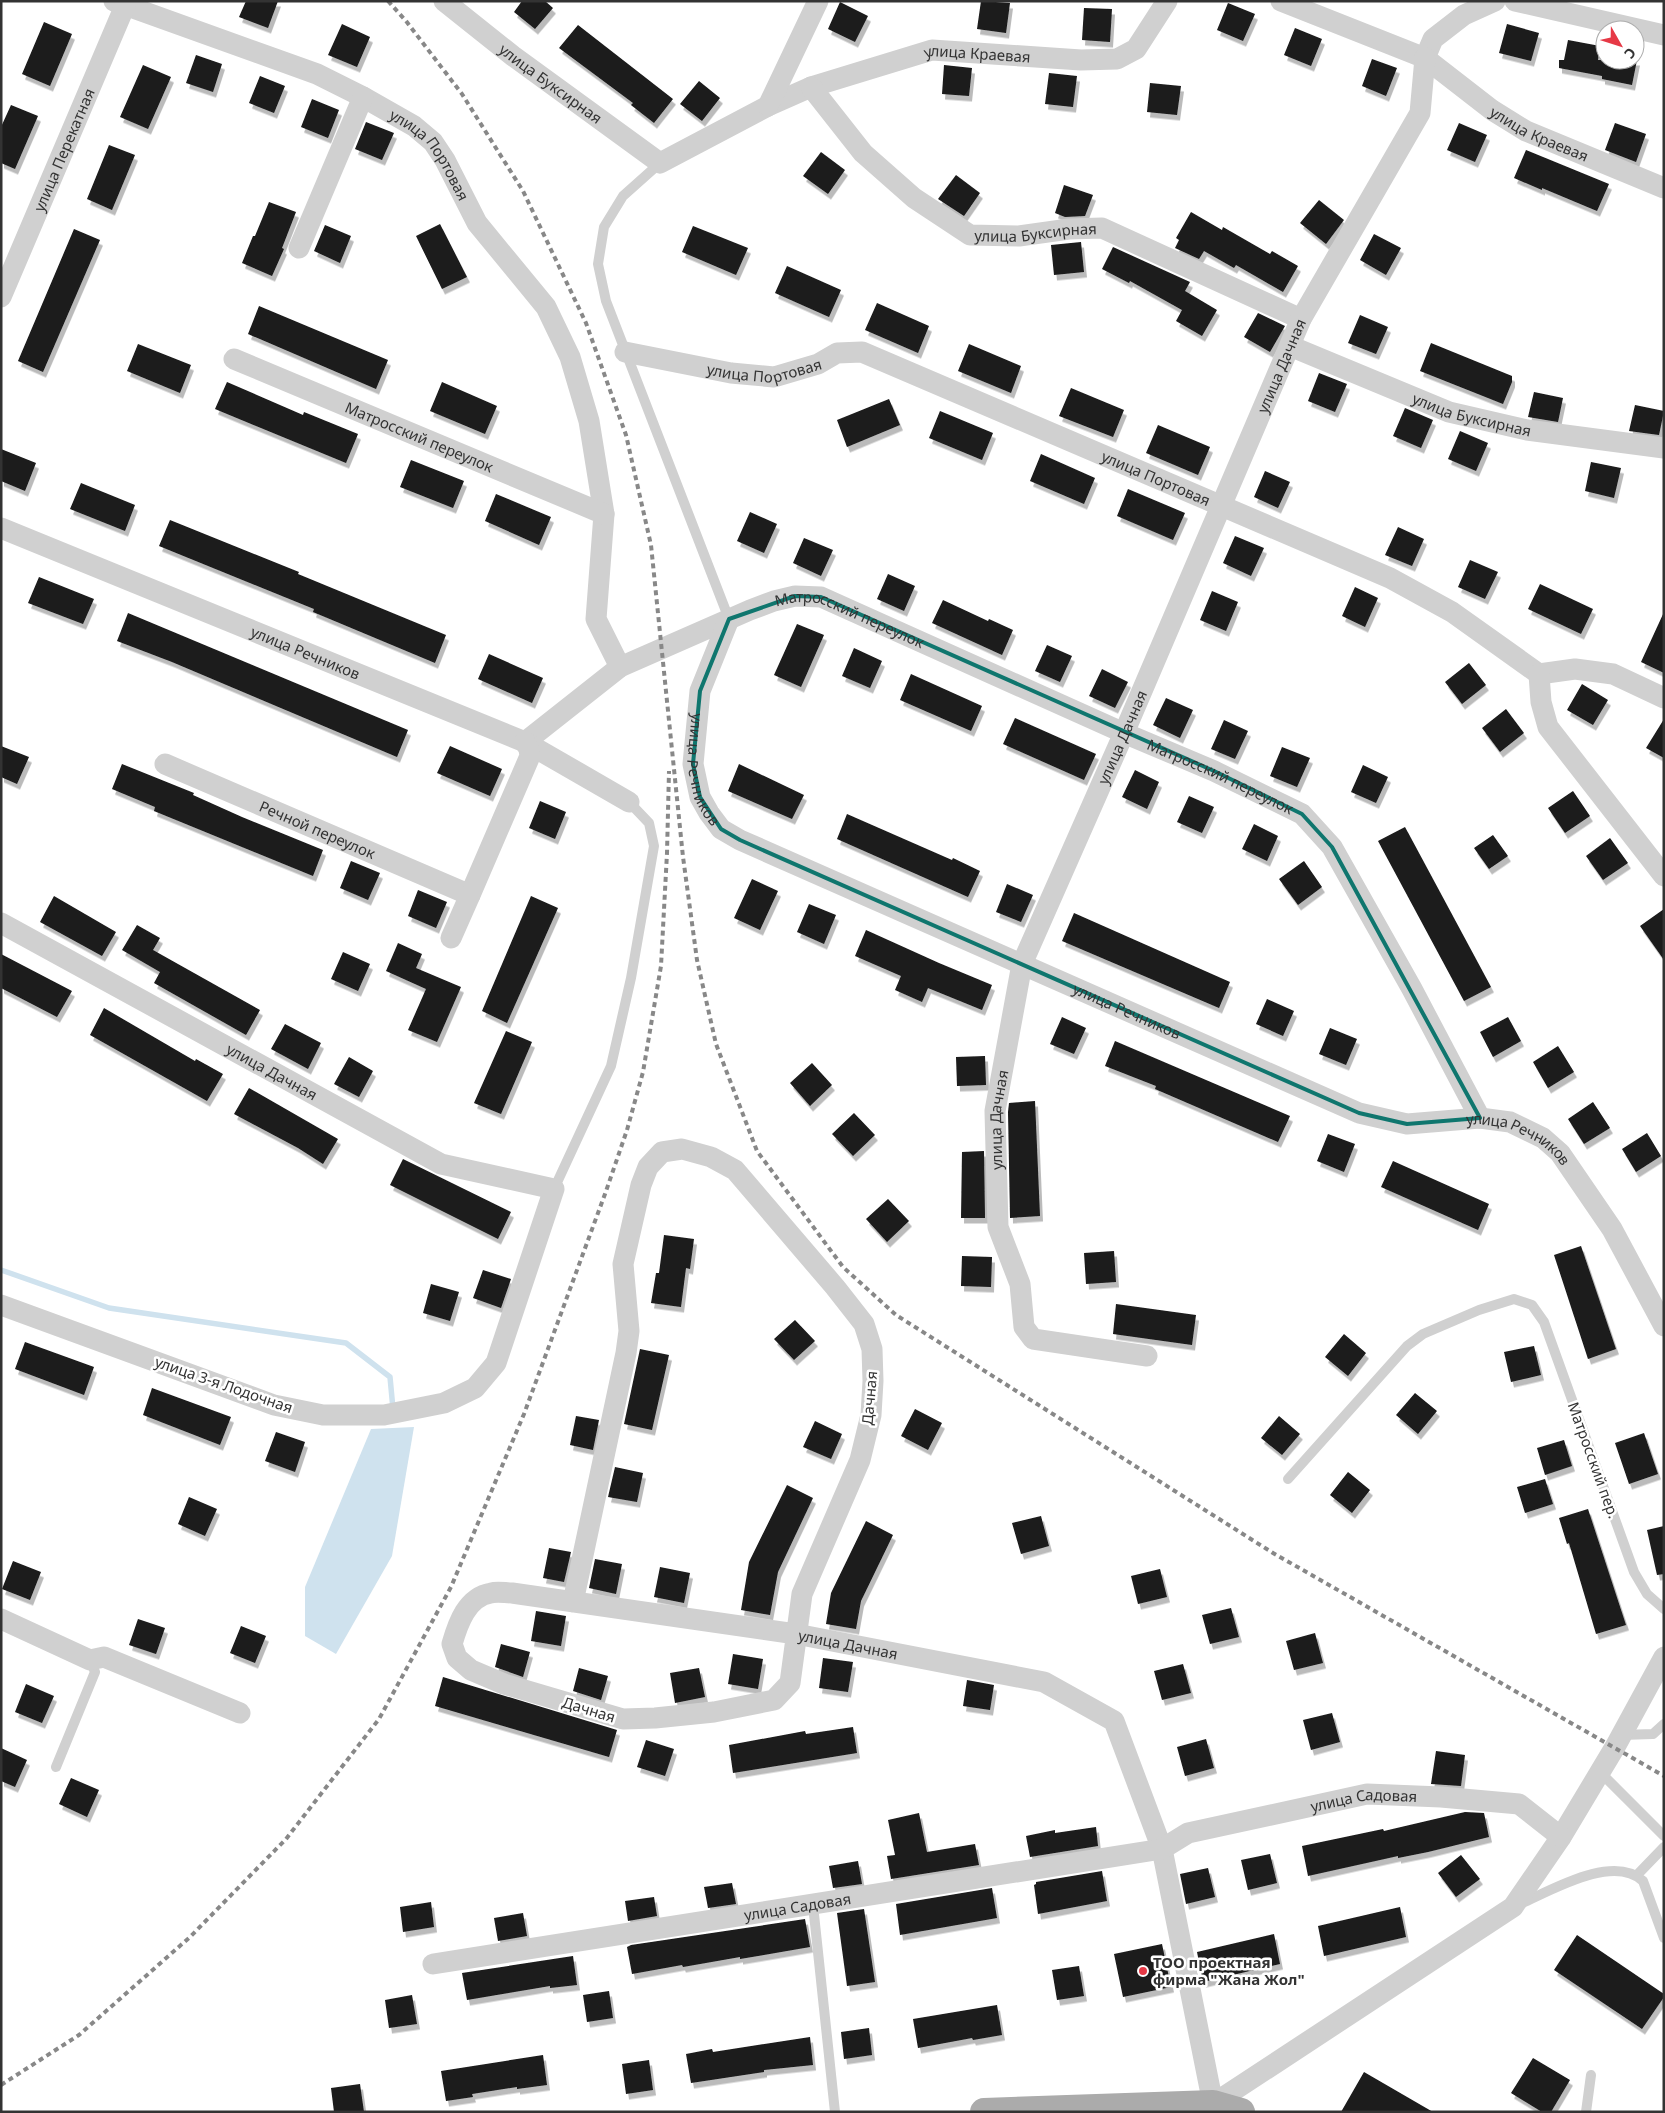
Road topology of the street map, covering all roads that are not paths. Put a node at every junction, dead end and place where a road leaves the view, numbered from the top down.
1 (444, 1) edge
2 (818, 1) edge
3 (1167, 1) edge
4 (1281, 1) edge
5 (1495, 1) edge
6 (1515, 1) edge
7 (122, 3) edge
8 (1664, 35) edge
9 (1425, 58) junction
10 (811, 87) junction
11 (364, 97) junction
12 (768, 106) junction
13 (660, 163) junction
14 (1664, 188) edge
15 (299, 248) dead end
16 (1, 297) edge
17 (1301, 319) junction
18 (1290, 346) junction
19 (625, 352) junction
20 (234, 359) dead end
21 (1664, 448) edge
22 (1221, 506) junction
23 (604, 514) junction
24 (1, 528) edge
25 (729, 619) junction
26 (620, 667) junction
27 (1539, 674) junction
28 (1664, 698) edge
29 (1124, 733) junction
30 (525, 742) junction
31 (164, 764) dead end
32 (629, 802) joint
33 (1664, 876) edge
34 (470, 895) junction
35 (1, 923) edge
36 (451, 938) dead end
37 (1022, 964) junction
38 (1480, 1118) junction
39 (554, 1189) junction
40 (1, 1305) edge
41 (1664, 1326) edge
42 (1147, 1356) dead end
43 (1288, 1479) dead end
44 (573, 1602) junction
45 (1664, 1610) edge
46 (1, 1618) edge
47 (796, 1634) junction
48 (1664, 1657) edge
49 (90, 1660) junction
50 (240, 1713) dead end
51 (1664, 1724) edge
52 (1621, 1735) junction
53 (56, 1767) dead end
54 (1600, 1772) junction
55 (1664, 1836) edge
56 (1561, 1838) junction
57 (1664, 1847) edge
58 (1162, 1850) junction
59 (1636, 1875) junction
60 (813, 1905) junction
61 (1513, 1907) junction
62 (1664, 1938) edge
63 (433, 1964) dead end
64 (1591, 2075) dead end
65 (1213, 2104) junction
66 (1058, 2110) edge
67 (835, 2112) edge
68 (984, 2112) edge
69 (1241, 2112) edge
70 (1586, 2112) edge

1 - 13 street, улица Буксирная
2 - 12 street
3 - 10 street, улица Краевая
4 - 9 street, улица Краевая
5 - 9 street
6 - 8 street
7 - 11 street, улица Портовая
7 - 16 street, улица Перекатная
9 - 14 street, улица Краевая
9 - 17 street, улица Дачная
10 - 12 street, улица Краевая
10 - 17 street, улица Буксирная
11 - 15 street
11 - 23 street, улица Портовая
12 - 13 street, улица Краевая
13 - 19 lane
17 - 18 street, улица Дачная
18 - 21 street, улица Буксирная
18 - 22 street, улица Дачная
19 - 22 street, улица Портовая
19 - 25 lane
20 - 23 street, Матросский переулок
22 - 27 street, улица Портовая
22 - 29 street, улица Дачная
23 - 26 street, улица Портовая
24 - 30 street, улица Речников
25 - 26 street, Матросский переулок
25 - 29 street, Матросский переулок
25 - 37 street, улица Речников
26 - 30 street
27 - 28 street
27 - 33 street
29 - 37 street, улица Дачная
29 - 38 street, Матросский переулок
30 - 32 street, улица Речников
30 - 34 street
31 - 34 street, Речной переулок
32 - 39 lane
34 - 36 street
35 - 39 street, улица Дачная
37 - 38 street, улица Речников
37 - 42 street, улица Дачная
38 - 41 street, улица Речников
39 - 40 street, улица 3-я Лодочная
43 - 45 lane, Матросский пер.
44 - 47 street, улица Дачная
44 - 47 street, Дачная
44 - 47 street, Дачная
46 - 49 street
47 - 58 street, улица Дачная
48 - 52 street
49 - 50 street
49 - 53 lane
51 - 52 lane
52 - 54 street
54 - 55 lane
54 - 56 street
56 - 58 street, улица Садовая
56 - 61 street
57 - 59 lane
58 - 60 street, улица Садовая
58 - 65 street
59 - 61 lane
59 - 62 lane
60 - 63 street, улица Садовая
60 - 67 lane
61 - 65 street
64 - 70 lane
65 - 66 main road
65 - 69 main road
66 - 68 main road

